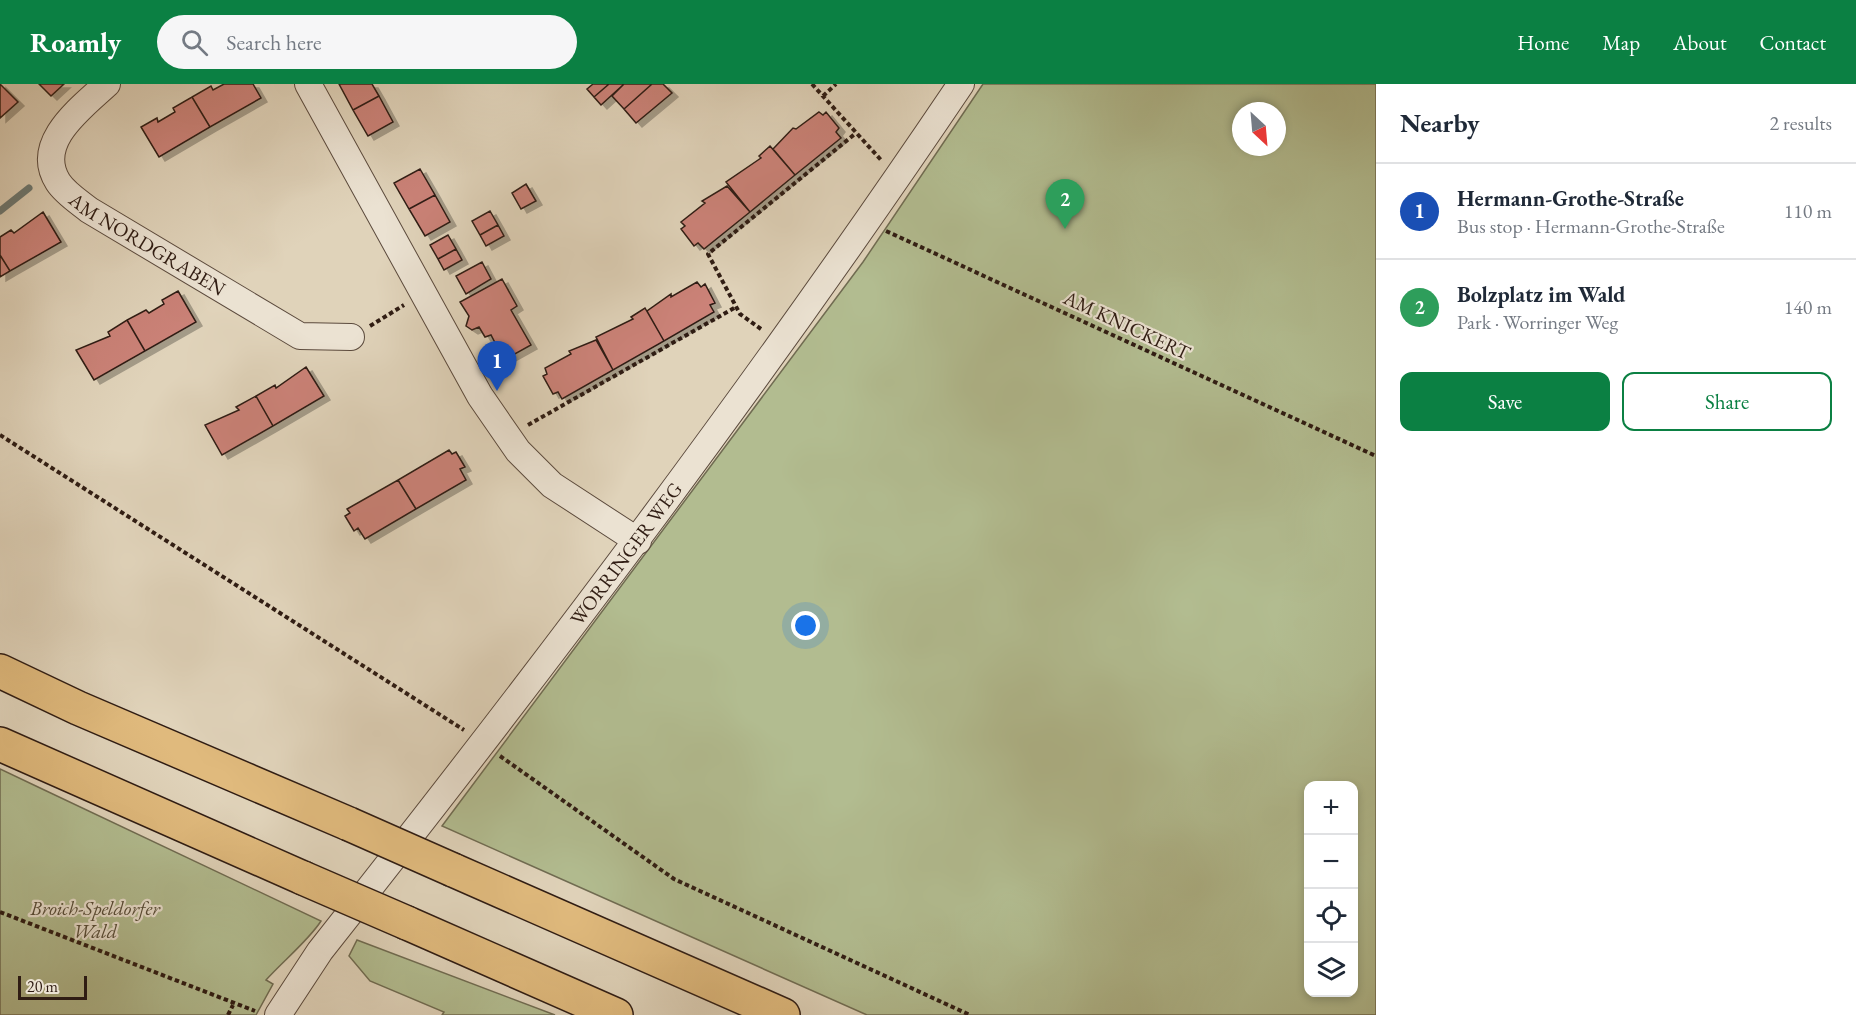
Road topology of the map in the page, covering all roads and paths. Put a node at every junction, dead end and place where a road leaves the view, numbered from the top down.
1 (107, 84) edge
2 (308, 84) edge
3 (812, 84) edge
4 (836, 84) edge
5 (961, 84) edge
6 (823, 96) junction
7 (856, 134) junction
8 (897, 178) junction
9 (866, 222) junction
10 (423, 293) junction
11 (736, 307) junction
12 (351, 337) joint
13 (779, 342) junction
14 (0, 435) edge
15 (507, 436) junction
16 (1376, 456) edge
17 (638, 541) junction
18 (0, 671) edge
19 (483, 742) junction
20 (0, 744) edge
21 (0, 912) edge
22 (233, 1005) junction
23 (228, 1015) edge
24 (264, 1015) edge
25 (278, 1015) edge
26 (616, 1015) edge
27 (783, 1015) edge
28 (970, 1015) edge

1 - 12 street, AM NORDGRABEN
2 - 10 street
3 - 6 path
4 - 6 path
5 - 8 street, WORRINGER WEG
6 - 7 path
7 - 8 path
7 - 11 path
8 - 9 street, WORRINGER WEG
9 - 13 street, WORRINGER WEG
9 - 16 path, AM KNICKERT
10 - 12 path
10 - 15 street
11 - 13 path
11 - 15 path
13 - 17 street, WORRINGER WEG
14 - 19 path
15 - 17 street
17 - 19 street, WORRINGER WEG
18 - 27 highway, bridge
19 - 25 street, WORRINGER WEG
19 - 28 path
20 - 26 highway, bridge
21 - 22 path
22 - 23 path
22 - 24 path

